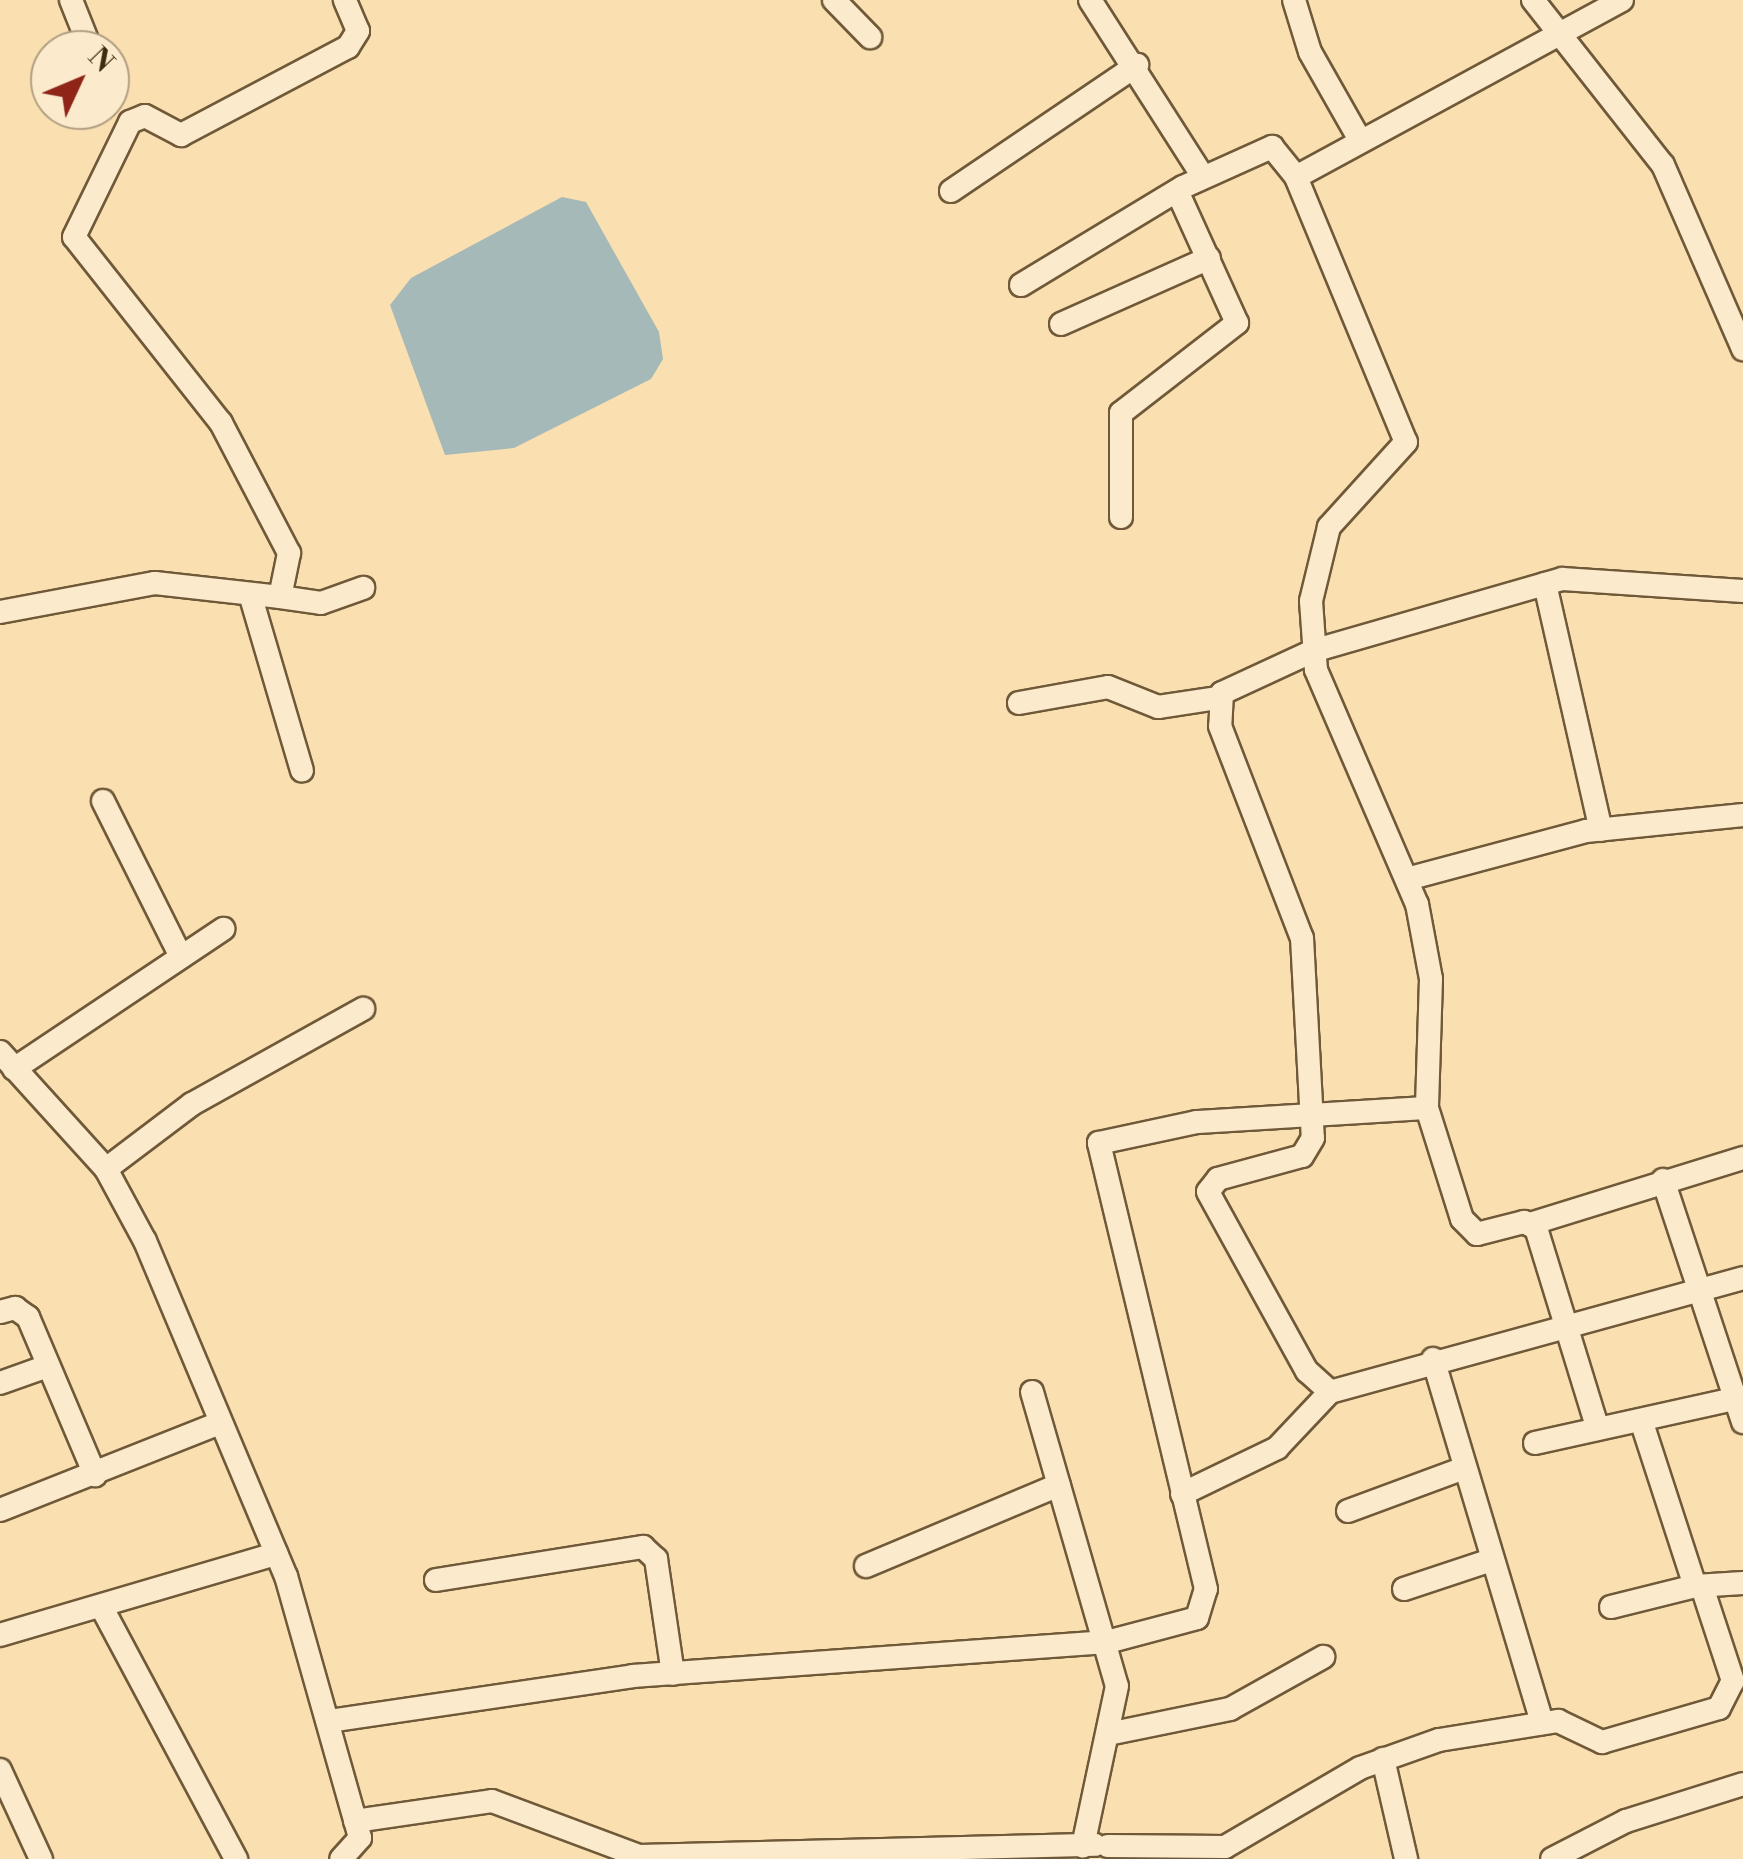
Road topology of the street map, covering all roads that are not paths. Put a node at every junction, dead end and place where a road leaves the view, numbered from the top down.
1 (71, 0) edge
2 (346, 0) edge
3 (834, 0) edge
4 (1090, 0) edge
5 (1294, 0) edge
6 (1534, 0) edge
7 (1622, 0) edge
8 (84, 30) edge
9 (1556, 36) junction
10 (870, 37) dead end
11 (1136, 64) junction
12 (1360, 140) junction
13 (1203, 177) junction
14 (1296, 177) junction
15 (952, 191) dead end
16 (1177, 191) junction
17 (1209, 258) junction
18 (1022, 285) dead end
19 (1061, 324) dead end
20 (1743, 349) edge
21 (1121, 518) dead end
22 (1545, 584) junction
23 (363, 588) dead end
24 (1743, 591) edge
25 (250, 594) junction
26 (280, 597) junction
27 (0, 612) edge
28 (1313, 651) junction
29 (1218, 698) junction
30 (1019, 703) dead end
31 (302, 771) dead end
32 (103, 801) dead end
33 (1743, 815) edge
34 (1601, 830) junction
35 (1407, 879) junction
36 (223, 929) dead end
37 (182, 957) junction
38 (364, 1009) dead end
39 (7, 1060) edge
40 (1426, 1108) junction
41 (1312, 1115) junction
42 (1743, 1158) edge
43 (106, 1170) junction
44 (1663, 1180) junction
45 (1530, 1224) junction
46 (1743, 1278) edge
47 (1701, 1291) junction
48 (0, 1312) edge
49 (1566, 1324) junction
50 (1433, 1359) junction
51 (48, 1366) junction
52 (0, 1383) edge
53 (1032, 1392) dead end
54 (1330, 1392) junction
55 (1741, 1406) edge
56 (1641, 1420) junction
57 (220, 1423) junction
58 (1598, 1429) junction
59 (1536, 1443) dead end
60 (1464, 1468) junction
61 (95, 1474) junction
62 (1060, 1485) junction
63 (1182, 1494) junction
64 (0, 1510) edge
65 (1348, 1510) dead end
66 (276, 1554) junction
67 (1491, 1560) junction
68 (866, 1566) dead end
69 (436, 1580) dead end
70 (1743, 1583) edge
71 (1699, 1588) junction
72 (1404, 1589) dead end
73 (101, 1606) junction
74 (1611, 1607) dead end
75 (0, 1636) edge
76 (1107, 1642) junction
77 (1323, 1658) dead end
78 (673, 1674) junction
79 (329, 1721) junction
80 (1542, 1723) junction
81 (1108, 1734) junction
82 (1383, 1759) junction
83 (0, 1770) edge
84 (1743, 1784) edge
85 (355, 1821) junction
86 (1096, 1846) junction
87 (354, 1855) edge
88 (41, 1859) edge
89 (236, 1859) edge
90 (1406, 1859) edge
91 (1552, 1859) edge

1 - 8 street
2 - 26 street
3 - 10 street
4 - 11 street
5 - 12 street
6 - 9 street
7 - 9 street
9 - 12 street
9 - 20 street
11 - 13 street
11 - 15 street
12 - 14 street
13 - 14 street
13 - 16 street
14 - 28 street
16 - 17 street
16 - 18 street
17 - 19 street
17 - 21 street
22 - 24 street
22 - 28 street
22 - 34 street
23 - 26 street
25 - 26 street
25 - 27 street
25 - 31 street
28 - 29 street
28 - 35 street
29 - 30 street
29 - 41 street
32 - 37 street
33 - 34 street
34 - 35 street
35 - 40 street
36 - 37 street
37 - 39 street
38 - 43 street
39 - 43 street
40 - 41 street
40 - 45 street
41 - 54 street
41 - 63 street
42 - 44 street
43 - 57 street
44 - 45 street
44 - 47 street
45 - 49 street
46 - 47 street
47 - 49 street
47 - 55 street
48 - 51 street
49 - 50 street
49 - 58 street
50 - 54 street
50 - 60 street
51 - 52 street
51 - 61 street
53 - 62 street
54 - 63 street
55 - 56 street
56 - 58 street
56 - 71 street
57 - 61 street
57 - 66 street
58 - 59 street
60 - 65 street
60 - 67 street
61 - 64 street
62 - 68 street
62 - 76 street
63 - 76 street
66 - 73 street
66 - 79 street
67 - 72 street
67 - 80 street
69 - 78 street
70 - 71 street
71 - 74 street
71 - 80 street
73 - 75 street
73 - 89 street
76 - 78 street
76 - 81 street
77 - 81 street
78 - 79 street
79 - 85 street
80 - 82 street
81 - 86 street
82 - 86 street
82 - 90 street
83 - 88 street
84 - 91 street
85 - 86 street
85 - 87 street

